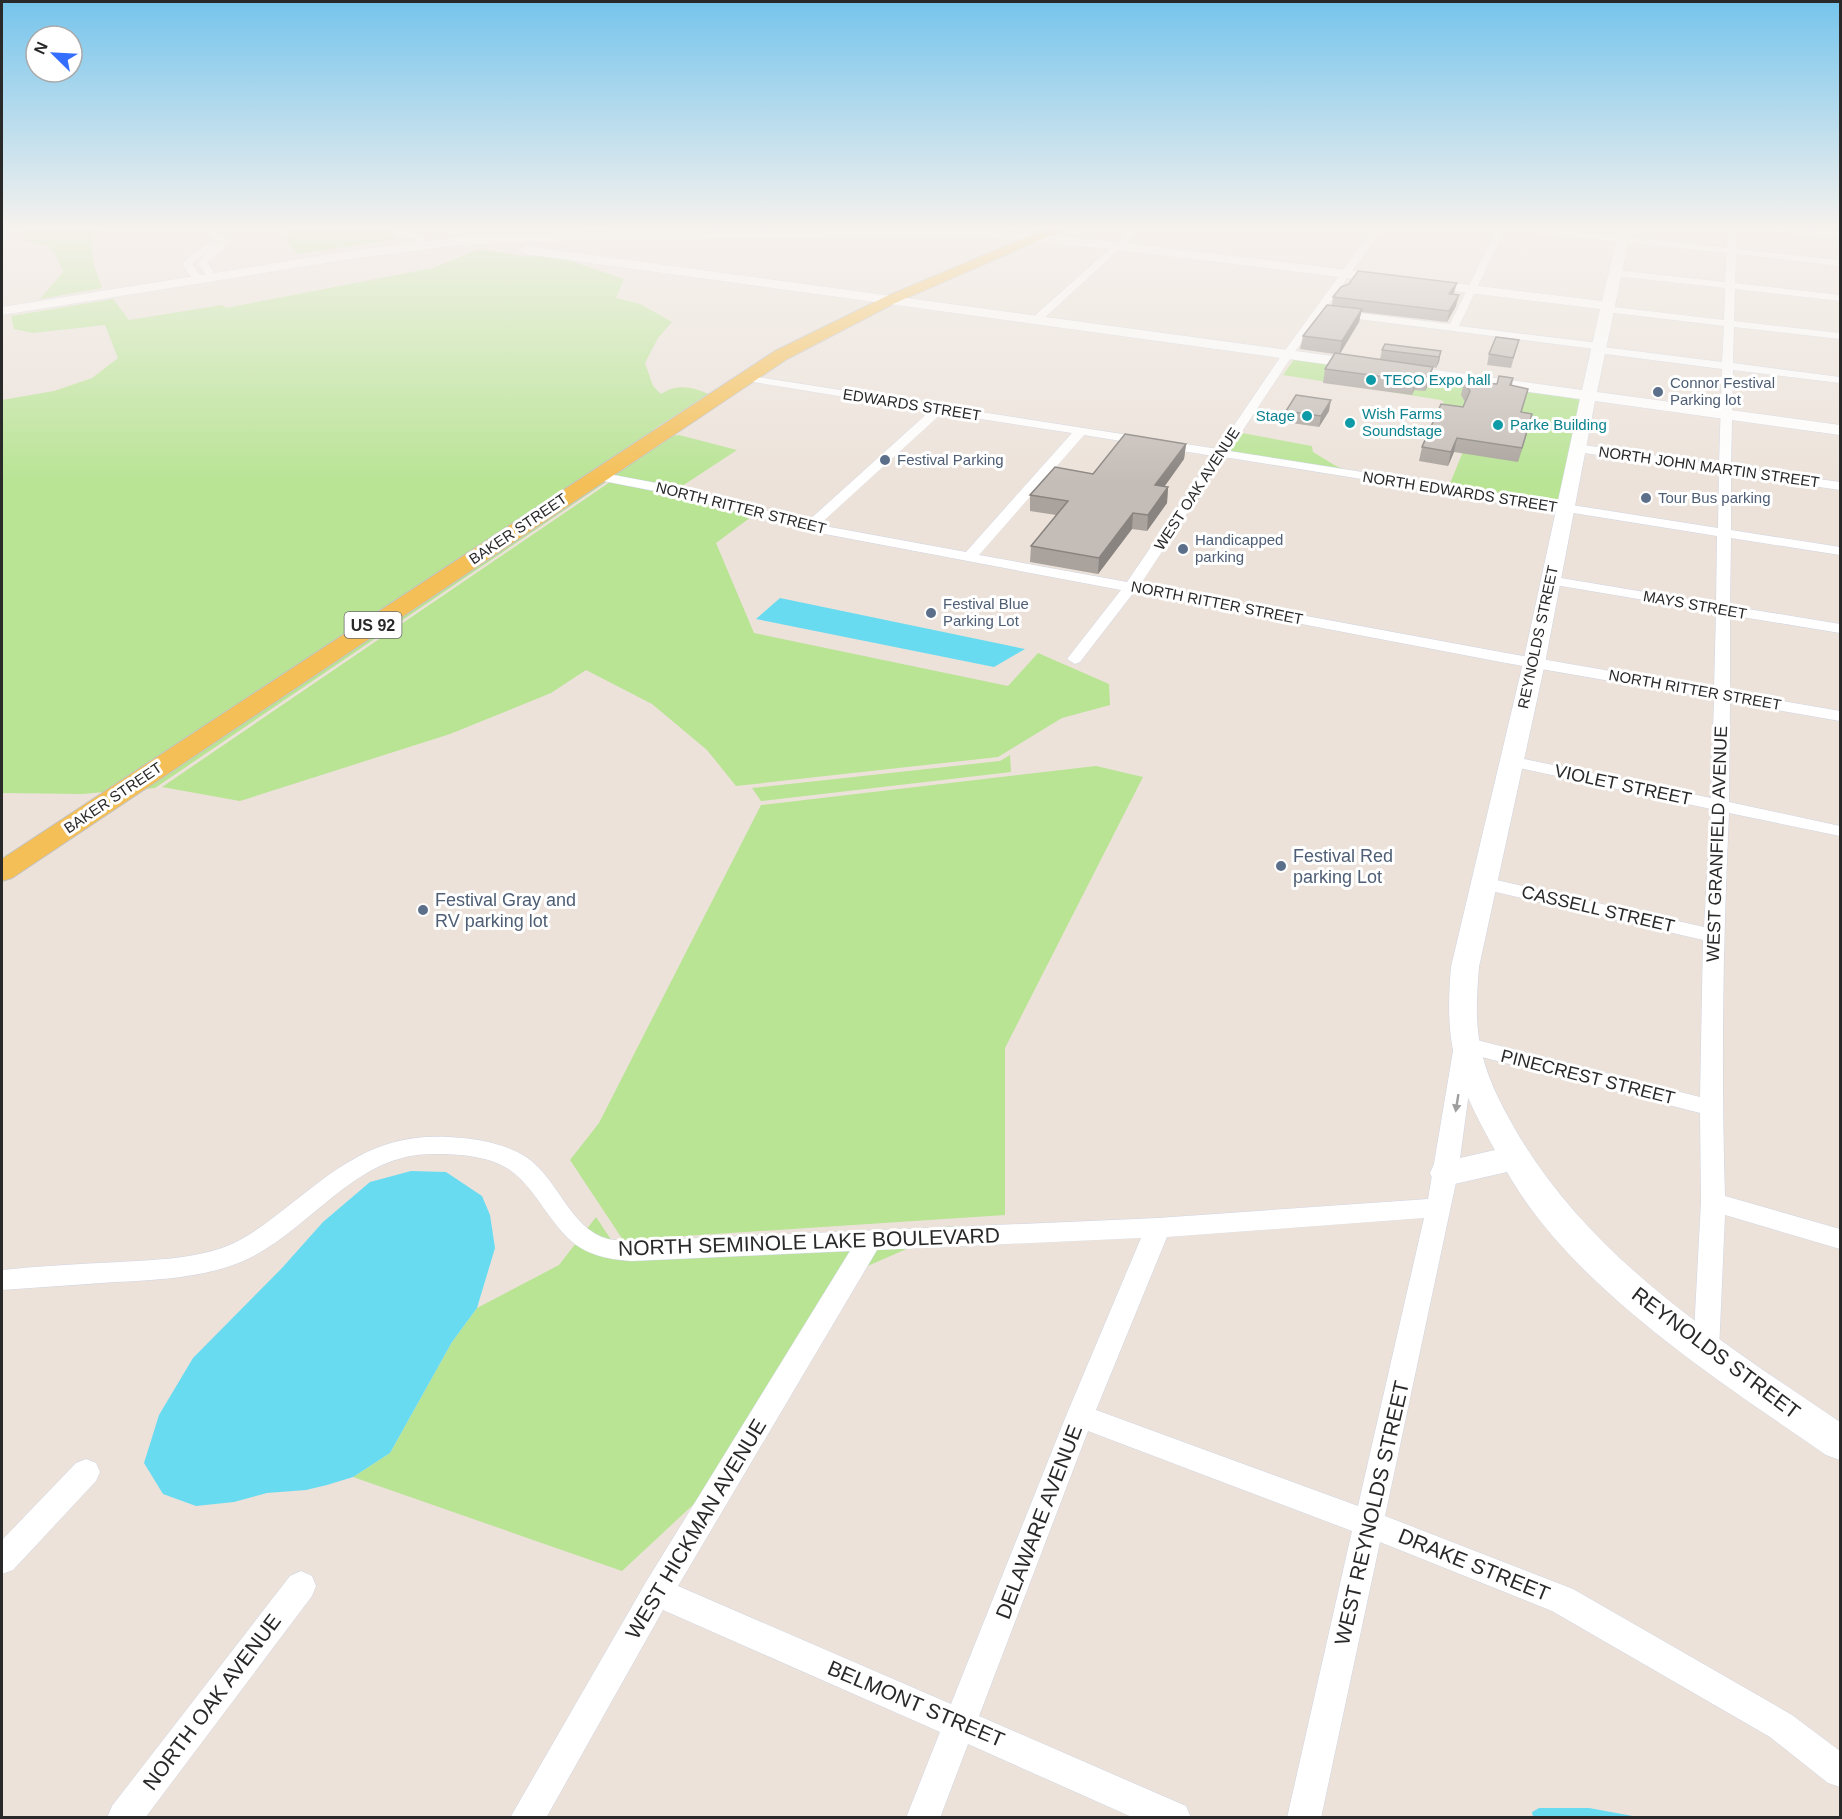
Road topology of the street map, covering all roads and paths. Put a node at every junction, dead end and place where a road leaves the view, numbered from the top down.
1 (861, 314) edge
2 (991, 314) edge
3 (1043, 314) edge
4 (1318, 314) edge
5 (1335, 314) edge
6 (1460, 314) edge
7 (1606, 314) edge
8 (1655, 314) edge
9 (1729, 314) edge
10 (1036, 320) junction
11 (1729, 323) junction
12 (1452, 328) junction
13 (1840, 336) edge
14 (1599, 348) junction
15 (1287, 355) junction
16 (1727, 366) junction
17 (745, 378) junction
18 (1840, 380) edge
19 (1589, 396) junction
20 (938, 410) junction
21 (1726, 414) junction
22 (1840, 430) edge
23 (1080, 432) junction
24 (1577, 448) junction
25 (1220, 454) junction
26 (1726, 469) junction
27 (597, 476) junction
28 (1840, 486) edge
29 (1564, 509) junction
30 (809, 527) junction
31 (1725, 533) junction
32 (1840, 551) edge
33 (970, 556) junction
34 (1549, 580) junction
35 (1131, 587) junction
36 (1724, 610) junction
37 (1840, 629) edge
38 (1075, 659) dead end
39 (1534, 663) junction
40 (1722, 694) junction
41 (1840, 716) edge
42 (1510, 761) junction
43 (1720, 806) junction
44 (1840, 831) edge
45 (2, 872) edge
46 (1483, 883) junction
47 (1713, 936) junction
48 (1465, 1045) junction
49 (1711, 1108) junction
50 (1514, 1158) junction
51 (1446, 1173) junction
52 (1713, 1202) junction
53 (1438, 1208) junction
54 (1158, 1228) junction
55 (1840, 1239) edge
56 (869, 1242) junction
57 (2, 1280) edge
58 (1706, 1351) junction
59 (1080, 1416) junction
60 (1840, 1443) edge
61 (86, 1472) dead end
62 (1369, 1524) junction
63 (2, 1560) edge
64 (301, 1586) dead end
65 (657, 1593) junction
66 (962, 1724) junction
67 (1840, 1771) edge
68 (124, 1818) edge
69 (527, 1818) edge
70 (923, 1818) edge
71 (1174, 1818) edge
72 (1304, 1818) edge

1 - 17 main road, BAKER STREET / US 92
2 - 10 main road
3 - 10 street
4 - 15 street, WEST OAK AVENUE
5 - 12 street
6 - 12 street
7 - 14 main road, REYNOLDS STREET
8 - 11 street
9 - 11 street, WEST GRANFIELD AVENUE
10 - 15 main road
11 - 13 street
11 - 16 street, WEST GRANFIELD AVENUE
12 - 14 street
14 - 16 street
14 - 19 main road, REYNOLDS STREET
15 - 19 main road
15 - 25 street, WEST OAK AVENUE
16 - 18 street
16 - 21 street, WEST GRANFIELD AVENUE
17 - 20 street, EDWARDS STREET
17 - 27 main road, BAKER STREET / US 92
19 - 21 main road
19 - 24 main road, REYNOLDS STREET
20 - 23 street, EDWARDS STREET
20 - 30 street
21 - 22 main road
21 - 26 street, WEST GRANFIELD AVENUE
23 - 25 street, NORTH EDWARDS STREET
23 - 33 street
24 - 26 street, NORTH JOHN MARTIN STREET
24 - 29 main road, REYNOLDS STREET
25 - 29 street, NORTH EDWARDS STREET
25 - 35 street, WEST OAK AVENUE
26 - 28 street, NORTH JOHN MARTIN STREET
26 - 31 street, WEST GRANFIELD AVENUE
27 - 30 street, NORTH RITTER STREET
27 - 45 main road, BAKER STREET / US 92
29 - 31 street, NORTH EDWARDS STREET
29 - 34 main road, REYNOLDS STREET
30 - 33 street, NORTH RITTER STREET
31 - 32 street, NORTH EDWARDS STREET
31 - 36 street, WEST GRANFIELD AVENUE
33 - 35 street, NORTH RITTER STREET
34 - 36 street, MAYS STREET
34 - 39 main road, REYNOLDS STREET
35 - 38 street, WEST OAK AVENUE
35 - 39 street, NORTH RITTER STREET
36 - 37 street, MAYS STREET
36 - 40 street, WEST GRANFIELD AVENUE
39 - 40 street, NORTH RITTER STREET
39 - 42 main road, REYNOLDS STREET
40 - 41 street, NORTH RITTER STREET
40 - 43 street, WEST GRANFIELD AVENUE
42 - 43 street, VIOLET STREET
42 - 46 main road, REYNOLDS STREET
43 - 44 street, VIOLET STREET
43 - 47 street, WEST GRANFIELD AVENUE
46 - 47 street, CASSELL STREET
46 - 48 main road, REYNOLDS STREET
47 - 49 street, WEST GRANFIELD AVENUE
48 - 49 street, PINECREST STREET
48 - 50 main road, REYNOLDS STREET
48 -> 51 street, REYNOLDS STREET
49 - 52 street, WEST GRANFIELD AVENUE
50 - 51 main road
50 - 58 main road, REYNOLDS STREET
51 - 53 street, REYNOLDS STREET
52 - 55 street
52 - 58 street, WEST GRANFIELD AVENUE
53 - 54 street, NORTH SEMINOLE LAKE BOULEVARD
53 - 62 street, WEST REYNOLDS STREET
54 - 56 street, NORTH SEMINOLE LAKE BOULEVARD
54 - 59 street, DELAWARE AVENUE
56 - 57 street, NORTH SEMINOLE LAKE BOULEVARD
56 - 65 street, WEST HICKMAN AVENUE
58 - 60 main road, REYNOLDS STREET
59 - 62 street, DRAKE STREET
59 - 66 street, DELAWARE AVENUE
61 - 63 street
62 - 67 street, DRAKE STREET
62 - 72 street, WEST REYNOLDS STREET
64 - 68 street, NORTH OAK AVENUE
65 - 66 street, BELMONT STREET
65 - 69 street, WEST HICKMAN AVENUE
66 - 70 street, DELAWARE AVENUE
66 - 71 street, BELMONT STREET

